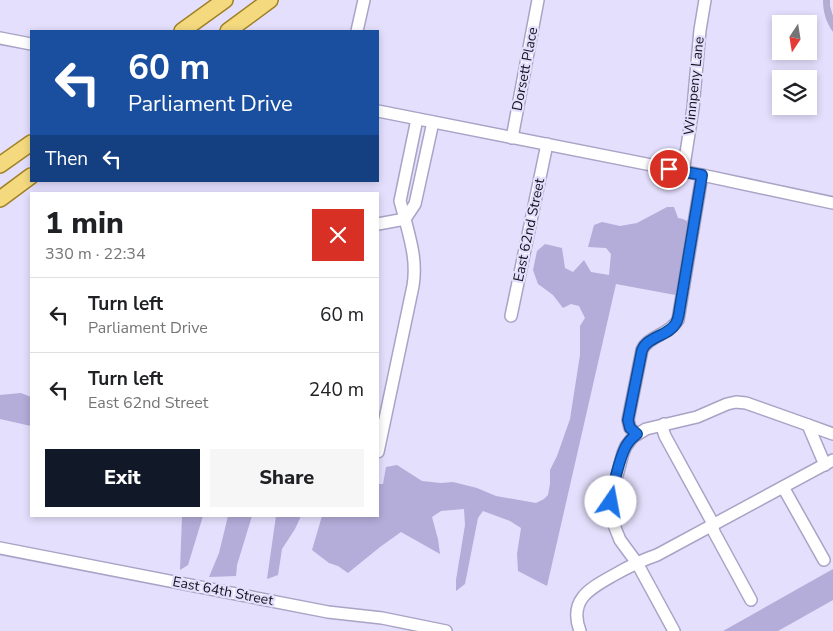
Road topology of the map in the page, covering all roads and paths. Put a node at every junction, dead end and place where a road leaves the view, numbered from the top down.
1 (225, 0) edge
2 (270, 0) edge
3 (364, 0) edge
4 (538, 0) edge
5 (705, 0) edge
6 (183, 30) edge
7 (229, 30) edge
8 (357, 30) edge
9 (0, 38) edge
10 (30, 44) edge
11 (379, 111) edge
12 (417, 119) junction
13 (432, 122) junction
14 (512, 138) junction
15 (30, 144) edge
16 (547, 144) junction
17 (0, 166) edge
18 (683, 172) junction
19 (702, 175) junction
20 (30, 177) edge
21 (0, 199) edge
22 (833, 203) edge
23 (405, 219) junction
24 (379, 224) edge
25 (511, 316) dead end
26 (664, 424) junction
27 (808, 425) junction
28 (637, 434) junction
29 (833, 434) edge
30 (379, 447) edge
31 (829, 462) edge
32 (783, 487) junction
33 (712, 525) junction
34 (0, 548) edge
35 (824, 560) dead end
36 (638, 563) junction
37 (751, 600) dead end
38 (446, 631) edge
39 (580, 631) edge
40 (674, 631) edge

1 - 6 main road
2 - 7 main road
3 - 8 street
4 - 14 street, Dorsett Place
5 - 18 street, Winnpeny Lane
9 - 10 street
11 - 12 street
12 - 13 street
12 - 23 street
13 - 14 street
13 - 23 street
14 - 16 street
15 - 17 main road
16 - 18 street
16 - 25 street, East 62nd Street
18 - 19 street
19 - 22 street
19 - 28 street
20 - 21 main road
23 - 24 street
23 - 30 street
26 - 27 street
26 - 28 street
26 - 33 street
27 - 29 street
27 - 31 street
28 - 36 street
31 - 32 street
32 - 33 street
32 - 35 street
33 - 36 street
33 - 37 street
34 - 38 street, East 64th Street
36 - 39 street
36 - 40 street

